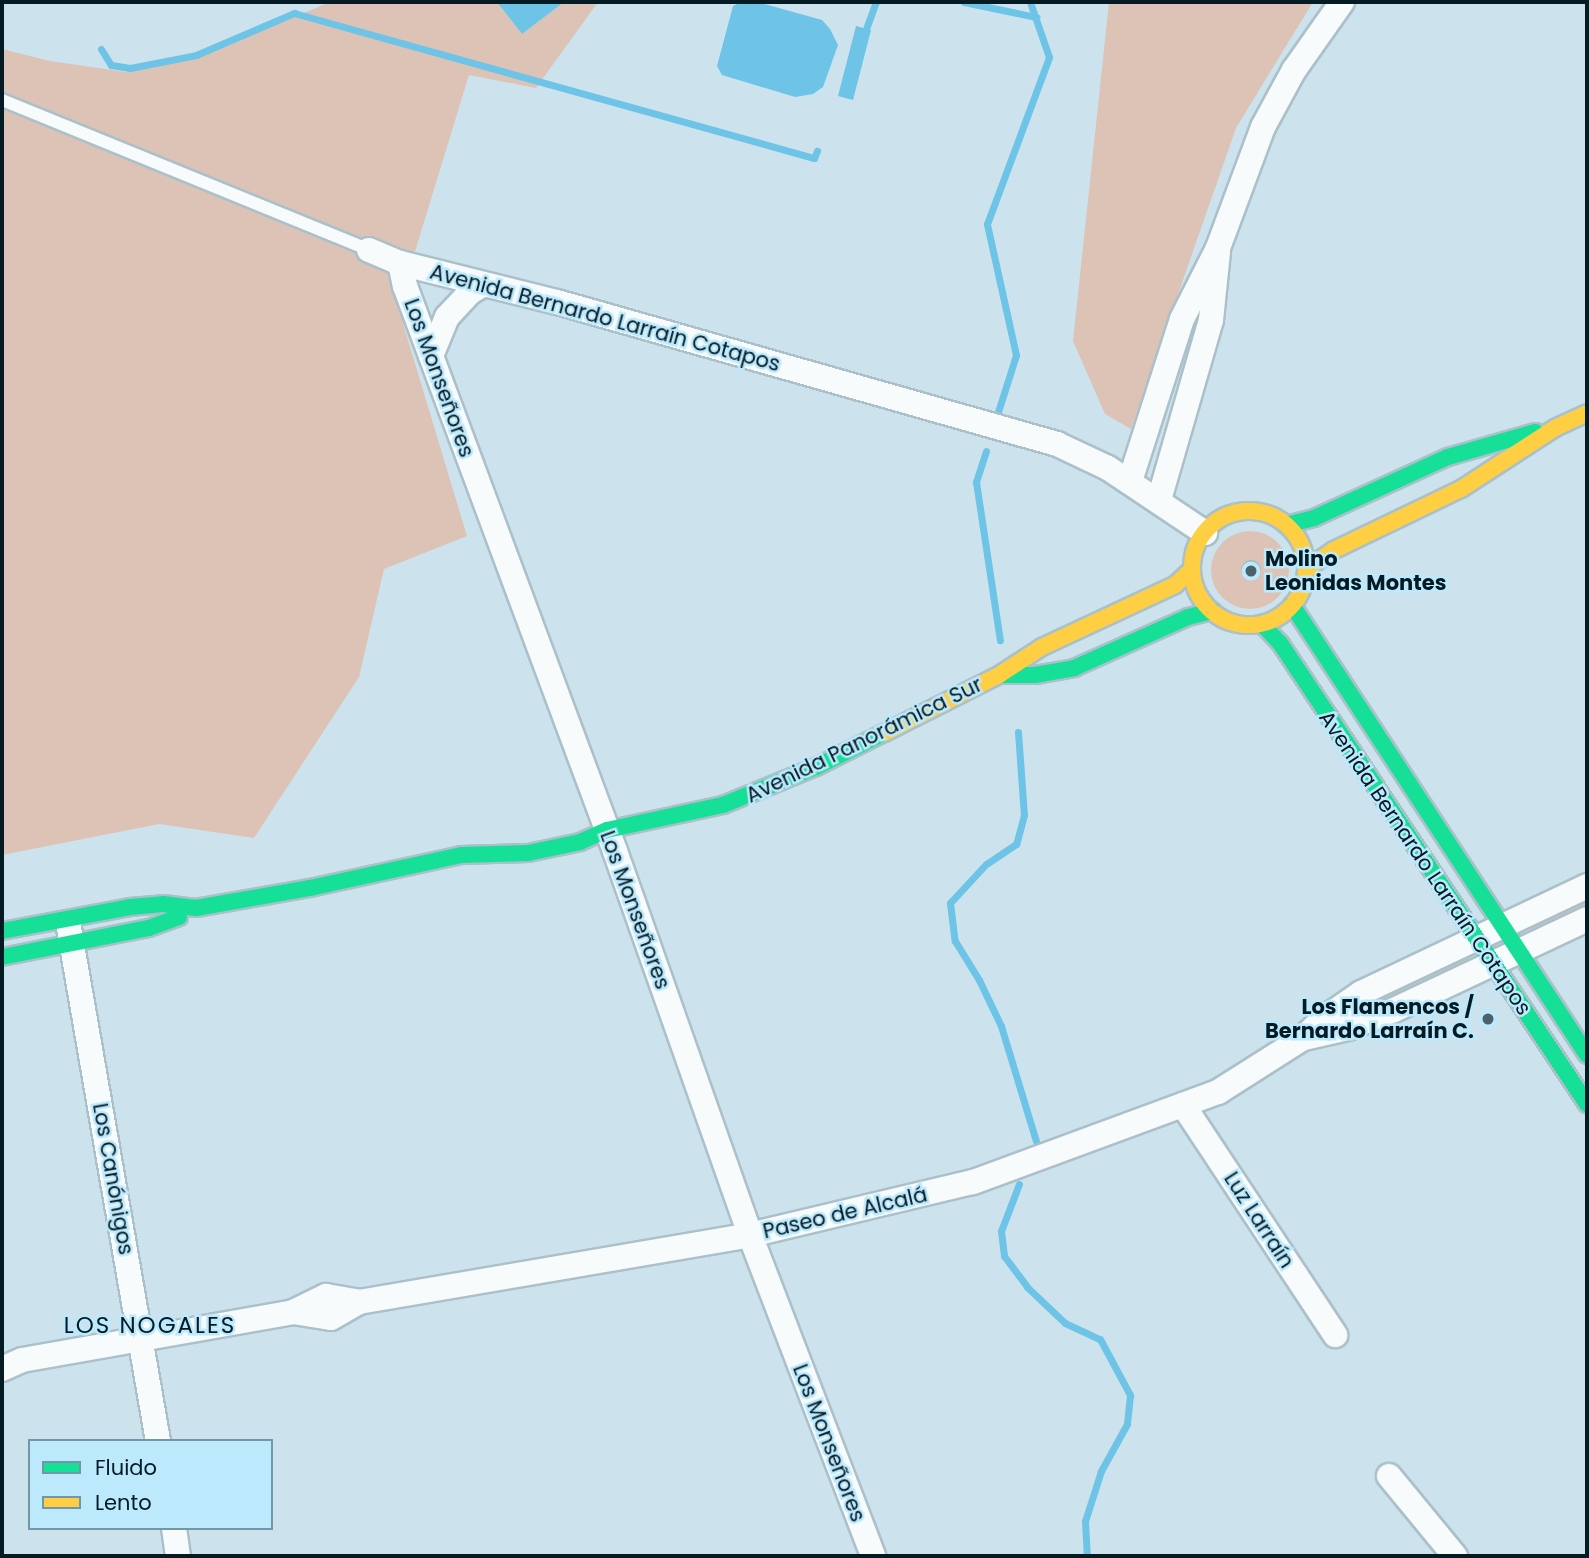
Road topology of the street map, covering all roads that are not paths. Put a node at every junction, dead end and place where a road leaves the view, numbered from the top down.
1 (1342, 2) edge
2 (2, 100) edge
3 (1218, 248) junction
4 (369, 250) joint
5 (400, 263) junction
6 (484, 284) junction
7 (431, 356) junction
8 (1587, 413) edge
9 (1555, 428) junction
10 (1130, 481) junction
11 (1158, 500) junction
12 (1286, 525) junction
13 (1205, 533) junction
14 (1192, 569) junction
15 (1306, 569) junction
16 (1292, 606) junction
17 (1212, 611) junction
18 (1262, 624) junction
19 (999, 675) junction
20 (1409, 784) junction
21 (1384, 800) junction
22 (596, 827) junction
23 (495, 838) dead end
24 (461, 855) junction
25 (1587, 886) edge
26 (196, 908) junction
27 (68, 917) junction
28 (1587, 919) edge
29 (1503, 925) junction
30 (2, 931) edge
31 (1475, 938) junction
32 (72, 943) junction
33 (1520, 951) junction
34 (2, 957) edge
35 (1492, 964) junction
36 (1303, 1038) junction
37 (1587, 1055) edge
38 (1587, 1104) edge
39 (1183, 1105) junction
40 (750, 1235) junction
41 (1335, 1335) dead end
42 (141, 1339) junction
43 (8, 1362) edge
44 (158, 1439) edge
45 (1389, 1476) dead end
46 (174, 1530) edge
47 (178, 1556) edge
48 (873, 1556) edge
49 (1455, 1556) edge

1 - 3 street
2 - 4 lane, Avenida Bernardo Larraín Cotapos
3 - 10 street
3 - 11 street
4 - 5 street, Avenida Bernardo Larraín Cotapos
5 - 6 street, Avenida Bernardo Larraín Cotapos
5 - 7 street, Los Monseñores
6 - 7 street
6 - 10 street, Avenida Bernardo Larraín Cotapos
7 - 22 street, Los Monseñores
8 - 9 street
9 - 12 street
9 - 15 street
10 - 11 street, Avenida Bernardo Larraín Cotapos
11 - 13 street, Avenida Bernardo Larraín Cotapos
12 - 13 street
12 - 15 street
13 - 14 street
14 - 17 street
14 - 19 street, Avenida Panorámica Sur
15 - 16 street
16 - 18 street
16 - 20 street, Avenida Bernardo Larraín Cotapos
17 - 18 street
17 - 19 street, Avenida Panorámica Sur
18 - 21 street, Avenida Bernardo Larraín Cotapos
19 - 22 street, Avenida Panorámica Sur
20 - 21 street
20 - 29 street, Avenida Bernardo Larraín Cotapos
21 - 31 street, Avenida Bernardo Larraín Cotapos
22 - 24 street, Avenida Panorámica Sur
22 - 40 street, Los Monseñores
23 - 24 street, Avenida Panorámica Sur
24 - 26 street, Avenida Panorámica Sur
25 - 29 street, Paseo de Alcalá
26 - 27 street, Avenida Panorámica Sur
26 - 32 street, Avenida Panorámica Sur
27 - 30 street, Avenida Panorámica Sur
27 - 32 street, Los Canónigos
28 - 33 street, Paseo de Alcalá
29 - 31 street, Paseo de Alcalá
29 - 33 street, Avenida Bernardo Larraín Cotapos
31 - 35 street, Avenida Bernardo Larraín Cotapos
31 - 36 street, Paseo de Alcalá
32 - 34 street, Avenida Panorámica Sur
32 - 42 street, Los Canónigos
33 - 35 street, Paseo de Alcalá
33 - 37 street, Avenida Bernardo Larraín Cotapos
35 - 36 street, Paseo de Alcalá
35 - 38 street, Avenida Bernardo Larraín Cotapos
36 - 39 street, Paseo de Alcalá
39 - 40 street, Paseo de Alcalá
39 - 41 street, Luz Larraín
40 - 42 street, Paseo de Alcalá
40 - 48 street, Los Monseñores
42 - 43 street, Paseo de Alcalá
42 - 44 street, Los Canónigos
45 - 49 street
46 - 47 street

